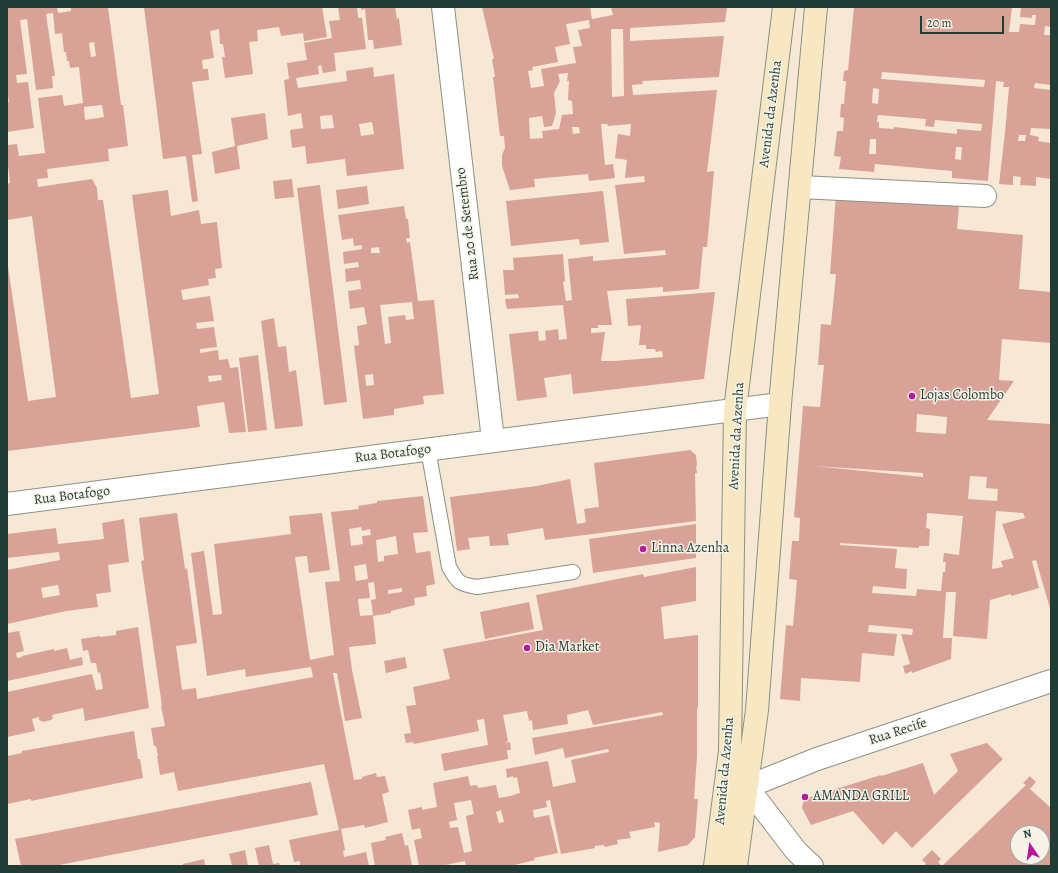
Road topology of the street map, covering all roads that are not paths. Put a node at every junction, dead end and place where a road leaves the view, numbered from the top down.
1 (443, 7) edge
2 (784, 7) edge
3 (816, 7) edge
4 (800, 187) junction
5 (986, 196) dead end
6 (780, 404) junction
7 (735, 410) junction
8 (493, 440) junction
9 (428, 449) junction
10 (7, 504) edge
11 (573, 572) dead end
12 (1051, 681) edge
13 (730, 751) junction
14 (747, 787) junction
15 (717, 865) edge
16 (812, 866) edge

1 - 8 street, Rua 20 de Setembro
2 - 7 main road, Avenida da Azenha
3 - 4 main road, Avenida da Azenha
4 - 5 street
4 - 6 main road, Avenida da Azenha
6 - 7 street, Rua Botafogo
6 - 14 main road, Avenida da Azenha
7 - 8 street, Rua Botafogo
7 - 13 main road, Avenida da Azenha
8 - 9 street, Rua Botafogo
9 - 10 street, Rua Botafogo
9 - 11 lane
12 - 14 street, Rua Recife
13 - 14 street
13 - 15 main road, Avenida da Azenha
14 - 15 main road, Avenida da Azenha
14 - 16 street

